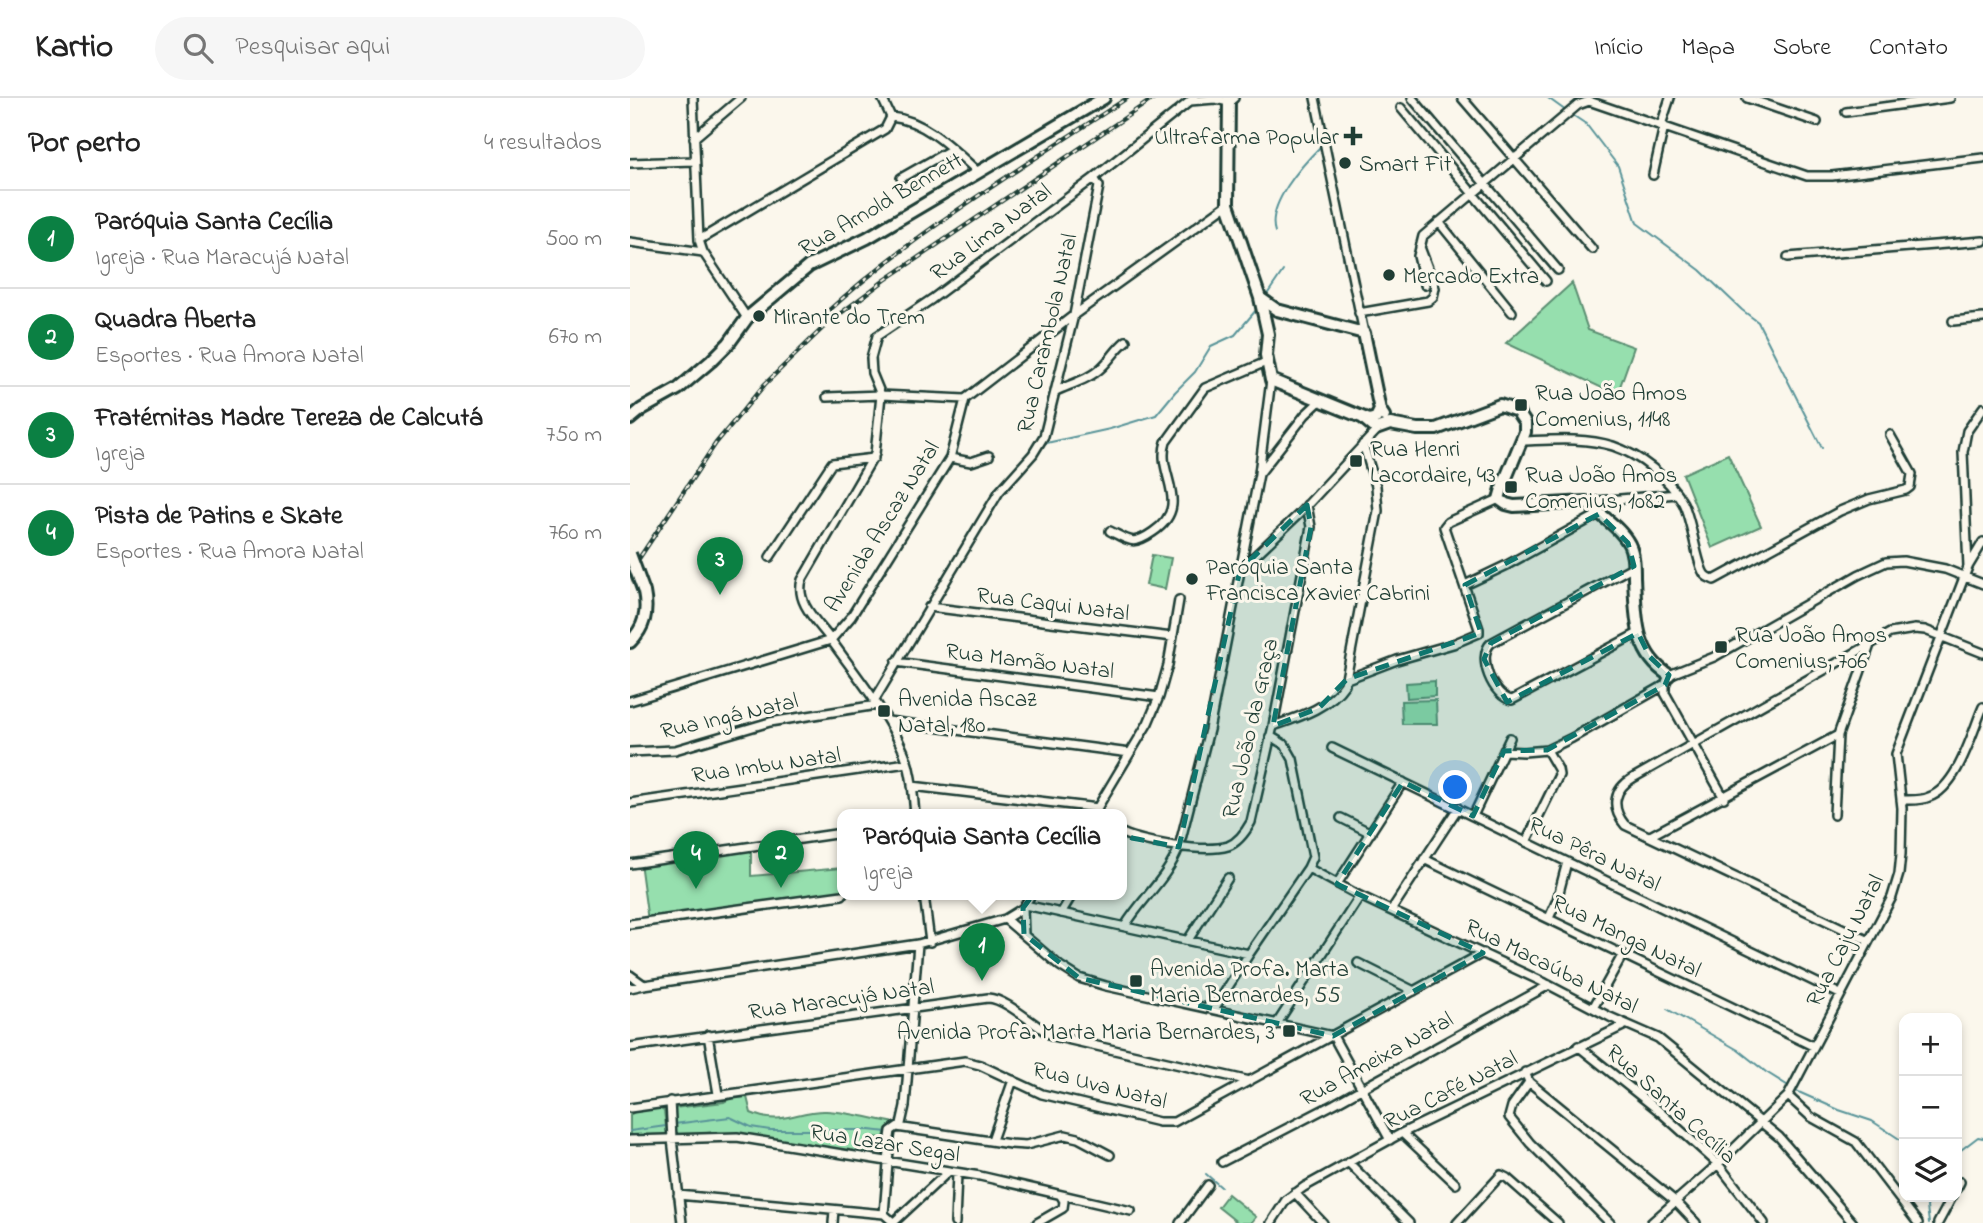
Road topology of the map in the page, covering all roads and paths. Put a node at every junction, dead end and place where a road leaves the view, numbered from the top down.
1 (693, 98) edge
2 (741, 98) edge
3 (882, 98) edge
4 (1104, 98) edge
5 (1315, 98) edge
6 (1412, 98) edge
7 (1462, 98) edge
8 (1619, 98) edge
9 (1670, 98) edge
10 (1747, 98) edge
11 (1950, 98) edge
12 (1231, 99) edge
13 (1192, 100) edge
14 (1401, 108) dead end
15 (1615, 109) junction
16 (1846, 113) dead end
17 (891, 117) junction
18 (1817, 122) dead end
19 (1663, 126) junction
20 (694, 138) junction
21 (952, 149) junction
22 (1514, 158) junction
23 (1983, 159) edge
24 (694, 161) junction
25 (630, 163) edge
26 (978, 172) junction
27 (1653, 176) dead end
28 (1094, 177) junction
29 (901, 178) dead end
30 (1485, 184) junction
31 (1473, 194) junction
32 (1228, 204) junction
33 (1439, 222) junction
34 (699, 240) junction
35 (1983, 241) edge
36 (630, 242) edge
37 (1420, 246) junction
38 (1592, 249) dead end
39 (703, 251) junction
40 (1788, 257) dead end
41 (1558, 270) dead end
42 (1546, 281) dead end
43 (1260, 298) junction
44 (1410, 303) junction
45 (1281, 311) junction
46 (1512, 312) dead end
47 (1359, 313) junction
48 (1074, 315) junction
49 (747, 318) junction
50 (1983, 318) edge
51 (1953, 321) dead end
52 (1364, 332) junction
53 (1268, 334) junction
54 (1126, 341) dead end
55 (1266, 362) junction
56 (1271, 380) junction
57 (1056, 391) junction
58 (881, 394) junction
59 (827, 397) dead end
60 (965, 399) junction
61 (1321, 400) junction
62 (1983, 408) edge
63 (1363, 418) junction
64 (630, 419) edge
65 (1385, 422) junction
66 (1891, 435) dead end
67 (1522, 441) junction
68 (1363, 444) junction
69 (989, 456) dead end
70 (874, 458) junction
71 (950, 458) junction
72 (1259, 474) junction
73 (1676, 494) junction
74 (1499, 499) junction
75 (1586, 502) junction
76 (1307, 505) junction
77 (1599, 514) junction
78 (1110, 531) dead end
79 (1983, 542) edge
80 (630, 554) edge
81 (770, 557) dead end
82 (1634, 566) junction
83 (1968, 567) junction
84 (1240, 570) junction
85 (1965, 576) junction
86 (1983, 584) edge
87 (1465, 585) junction
88 (1179, 600) dead end
89 (929, 607) junction
90 (1638, 633) junction
91 (1943, 636) junction
92 (1172, 638) junction
93 (831, 640) junction
94 (630, 642) edge
95 (1870, 645) junction
96 (1983, 653) edge
97 (896, 662) junction
98 (1347, 679) junction
99 (1667, 680) junction
100 (1159, 697) junction
101 (630, 701) edge
102 (875, 703) junction
103 (1983, 707) edge
104 (888, 721) junction
105 (1273, 726) junction
106 (1838, 735) junction
107 (1270, 736) junction
108 (1510, 738) dead end
109 (1694, 744) junction
110 (1332, 748) dead end
111 (1547, 750) junction
112 (1504, 751) junction
113 (630, 752) edge
114 (1130, 753) junction
115 (907, 763) junction
116 (1403, 782) junction
117 (912, 786) junction
118 (1724, 798) junction
119 (1901, 800) junction
120 (630, 803) edge
121 (1458, 808) junction
122 (914, 809) edge
123 (1075, 809) edge
124 (1098, 809) edge
125 (1834, 815) dead end
126 (1473, 816) junction
127 (1340, 818) dead end
128 (1371, 833) junction
129 (837, 834) edge
130 (1127, 836) edge
131 (1650, 836) junction
132 (1526, 842) junction
133 (1179, 847) junction
134 (1424, 859) junction
135 (1567, 862) junction
136 (630, 864) edge
137 (1308, 868) junction
138 (1228, 878) dead end
139 (1338, 884) junction
140 (837, 896) edge
141 (1360, 896) junction
142 (925, 900) edge
143 (1028, 900) edge
144 (1069, 900) edge
145 (1024, 906) junction
146 (1392, 909) junction
147 (1061, 913) junction
148 (1549, 918) junction
149 (1005, 919) junction
150 (630, 924) edge
151 (1125, 926) junction
152 (1024, 934) junction
153 (1188, 940) junction
154 (1869, 941) junction
155 (930, 942) junction
156 (918, 944) junction
157 (1483, 953) junction
158 (1249, 954) junction
159 (1623, 954) junction
160 (1358, 963) dead end
161 (630, 975) edge
162 (643, 985) junction
163 (1549, 985) junction
164 (630, 988) edge
165 (1414, 990) junction
166 (1840, 994) junction
167 (912, 1008) junction
168 (1594, 1008) junction
169 (1214, 1009) junction
170 (1276, 1025) junction
171 (1625, 1025) junction
172 (708, 1035) junction
173 (1333, 1036) junction
174 (1578, 1046) junction
175 (1812, 1046) junction
176 (630, 1047) edge
177 (908, 1068) junction
178 (1525, 1072) junction
179 (1013, 1080) junction
180 (1251, 1081) junction
181 (1529, 1082) junction
182 (1363, 1087) junction
183 (1789, 1093) junction
184 (718, 1094) junction
185 (670, 1102) junction
186 (630, 1108) edge
187 (1762, 1122) junction
188 (897, 1127) junction
189 (1402, 1133) junction
190 (671, 1136) junction
191 (630, 1140) edge
192 (992, 1140) junction
193 (1390, 1140) junction
194 (1110, 1155) dead end
195 (888, 1161) junction
196 (1222, 1162) dead end
197 (1349, 1163) junction
198 (1718, 1164) junction
199 (948, 1172) junction
200 (957, 1173) junction
201 (1456, 1184) dead end
202 (1208, 1185) dead end
203 (1295, 1193) junction
204 (678, 1195) junction
205 (1061, 1196) junction
206 (1675, 1201) junction
207 (1949, 1202) edge
208 (834, 1210) junction
209 (1131, 1210) dead end
210 (884, 1214) junction
211 (1460, 1220) edge
212 (682, 1223) edge
213 (833, 1223) edge
214 (893, 1223) edge
215 (955, 1223) edge
216 (1037, 1223) edge
217 (1180, 1223) edge
218 (1271, 1223) edge
219 (1323, 1223) edge
220 (1409, 1223) edge
221 (1470, 1223) edge
222 (1558, 1223) edge
223 (1610, 1223) edge
224 (1651, 1223) edge
225 (1696, 1223) edge
226 (1764, 1223) edge
227 (1853, 1223) edge
228 (1918, 1223) edge
229 (1938, 1223) edge

1 - 20 street
2 - 20 street
3 - 17 street
4 - 26 street, Rua Arnold Bennett
5 - 47 street
6 - 30 street
7 - 22 street
8 - 15 street
9 - 19 street
10 - 18 street
11 - 16 street
12 - 13 street, Rua Lima Natal
12 - 32 street
13 - 28 street, Rua Lima Natal
14 - 31 street
15 - 19 street
15 - 22 street
17 - 21 street
17 - 34 street
19 - 23 street
19 - 27 street
20 - 24 street
21 - 26 street
21 - 29 street
22 - 30 street
22 - 38 street
24 - 25 street
24 - 34 street
26 - 49 street, Rua Arnold Bennett
28 - 48 street, Rua Carambola Natal
28 - 58 street, Rua Lima Natal
30 - 31 street
30 - 41 street
31 - 33 street
31 - 42 street
32 - 43 street
32 - 48 street
33 - 37 street
33 - 46 street
34 - 39 street
35 - 40 street
36 - 39 street
37 - 44 street
37 - 44 street
39 - 49 street
43 - 45 street
43 - 53 street
44 - 47 street
45 - 52 street
45 - 53 street
47 - 52 street
48 - 57 street, Rua Carambola Natal
48 - 60 street
49 - 64 street, Rua Arnold Bennett
50 - 51 street
52 - 65 street
53 - 55 street
54 - 57 street
55 - 56 street
55 - 78 street
56 - 61 street
56 - 72 street
57 - 89 street, Rua Carambola Natal
58 - 59 street
58 - 60 street
58 - 70 street, Rua Lima Natal
60 - 71 street, Avenida Ascaz Natal
61 - 63 street
61 - 72 street
62 - 83 street
63 - 65 street
63 - 65 street
65 - 67 street
65 - 68 street
66 - 73 street
67 - 73 street
67 - 74 street
68 - 76 street
68 - 98 street
69 - 71 street
70 - 81 street
70 - 93 street, Rua Lima Natal
71 - 93 street, Avenida Ascaz Natal
72 - 84 street
73 - 75 street
74 - 75 street
74 - 87 street
75 - 77 street
76 - 84 street
76 - 105 street, Rua João da Graça
77 - 82 street
77 - 87 street
79 - 83 street
80 - 94 street, bridge
82 - 90 street
82 - 90 street
83 - 85 street, Rua Caju Natal
84 - 133 street
85 - 86 street
85 - 91 street, Rua Caju Natal
85 - 99 street
87 - 98 street
88 - 92 street
89 - 92 street, Rua Caqui Natal
89 - 97 street, Rua Carambola Natal
90 - 99 street
91 - 95 street
91 - 96 street
91 - 119 street, Rua Caju Natal
92 - 100 street
93 - 101 street
93 - 102 street, Avenida Ascaz Natal
95 - 106 street
95 - 109 street
97 - 100 street, Rua Mamão Natal
97 - 102 street, Rua Carambola Natal
98 - 105 street
99 - 109 street
99 - 111 street
100 - 114 street
102 - 104 street, Avenida Ascaz Natal
102 - 113 street, Rua Ingá Natal
103 - 119 street
104 - 114 street
104 - 115 street, Avenida Ascaz Natal
105 - 107 street, Rua João da Graça
106 - 118 street
106 - 125 street
107 - 133 street, Rua João da Graça
107 - 137 street
108 - 112 street
109 - 118 street
109 - 131 street
110 - 116 street, Rua Pêra Natal
111 - 112 street
111 - 132 street
112 - 126 street
114 - 124 street
115 - 117 street, Avenida Ascaz Natal
115 - 120 street, Rua Imbu Natal
116 - 121 street, Rua Pêra Natal
116 - 128 street
117 - 122 street, Avenida Ascaz Natal
117 - 123 street
118 - 131 street
119 - 154 street, Rua Caju Natal
121 - 126 street, Rua Pêra Natal
121 - 134 street
126 - 132 street, Rua Pêra Natal
127 - 128 street
128 - 139 street
129 - 136 street
130 - 133 street, Rua João da Graça
131 - 154 street
132 - 135 street, Rua Pêra Natal
133 - 151 street
134 - 146 street
134 - 148 street, Rua Manga Natal
135 - 148 street
135 - 166 street, Rua Pêra Natal
137 - 139 street, Rua Macaúba Natal
137 - 158 street
138 - 153 street
139 - 141 street, Rua Macaúba Natal
140 - 150 street
141 - 146 street, Rua Macaúba Natal
141 - 170 street
142 - 155 street
143 - 145 street
144 - 147 street
145 - 147 street
145 - 149 street
145 - 152 street
146 - 157 street, Rua Macaúba Natal
147 - 151 street
148 - 159 street, Rua Manga Natal
149 - 152 street
149 - 155 street
151 - 153 street
152 - 169 street
153 - 158 street
154 - 166 street, Rua Caju Natal
155 - 156 street
156 - 162 street
156 - 167 street
157 - 163 street, Rua Macaúba Natal
157 - 165 street, Rua Uva Natal
158 - 169 street
159 - 168 street
159 - 175 street, Rua Manga Natal
160 - 165 street
161 - 162 street
162 - 164 street
163 - 168 street, Rua Macaúba Natal
163 - 182 street, Rua Ameixa Natal
165 - 173 street, Rua Uva Natal
166 - 175 street, Rua Caju Natal
167 - 172 street, Rua Maracujá Natal
167 - 177 street
167 - 180 street, Rua Maracujá Natal
168 - 171 street, Rua Macaúba Natal
169 - 170 street
170 - 173 street
171 - 174 street, Rua Café Natal
171 - 187 street, Rua Macaúba Natal
172 - 176 street, Rua Maracujá Natal
172 - 184 street
173 - 180 street, Rua Uva Natal
173 - 182 street
174 - 178 street, Rua Café Natal
174 - 198 street, Rua Santa Cecília
175 - 183 street, Rua Caju Natal
177 - 179 street, Rua Uva Natal
177 - 184 street, Rua Uva Natal
177 - 188 street
178 - 181 street
178 - 189 street, Rua Café Natal
179 - 180 street, Rua Uva Natal
179 - 192 street
181 - 206 street
181 - 223 street
182 - 193 street
182 - 196 street, Rua Ameixa Natal
183 - 187 street, Rua Caju Natal
183 - 228 street
184 - 185 street, Rua Uva Natal
185 - 186 street, Rua Uva Natal
185 - 190 street
187 - 198 street, Rua Caju Natal
187 - 227 street, Rua Macaúba Natal
188 - 192 street
188 - 195 street
189 - 193 street, Rua Café Natal
189 - 201 street
190 - 191 street, Rua Lazar Segal
190 - 195 street, Rua Lazar Segal
190 - 204 street
192 - 194 street
193 - 197 street, Rua Café Natal
195 - 199 street, Rua Lazar Segal
195 - 210 street
197 - 203 street, Rua Café Natal
197 - 220 street
198 - 206 street, Rua Caju Natal
198 - 226 street, Rua Santa Cecília
199 - 200 street, Rua Lazar Segal
199 - 214 street
200 - 205 street, Rua Lazar Segal
200 - 215 street
202 - 217 street
203 - 218 street
203 - 219 street
204 - 208 street
204 - 212 street
205 - 209 street, Rua Lazar Segal
205 - 216 street
206 - 224 street, Rua Caju Natal
206 - 225 street
207 - 229 street
208 - 210 street
208 - 213 street
210 - 214 street
211 - 221 street
211 - 222 street

